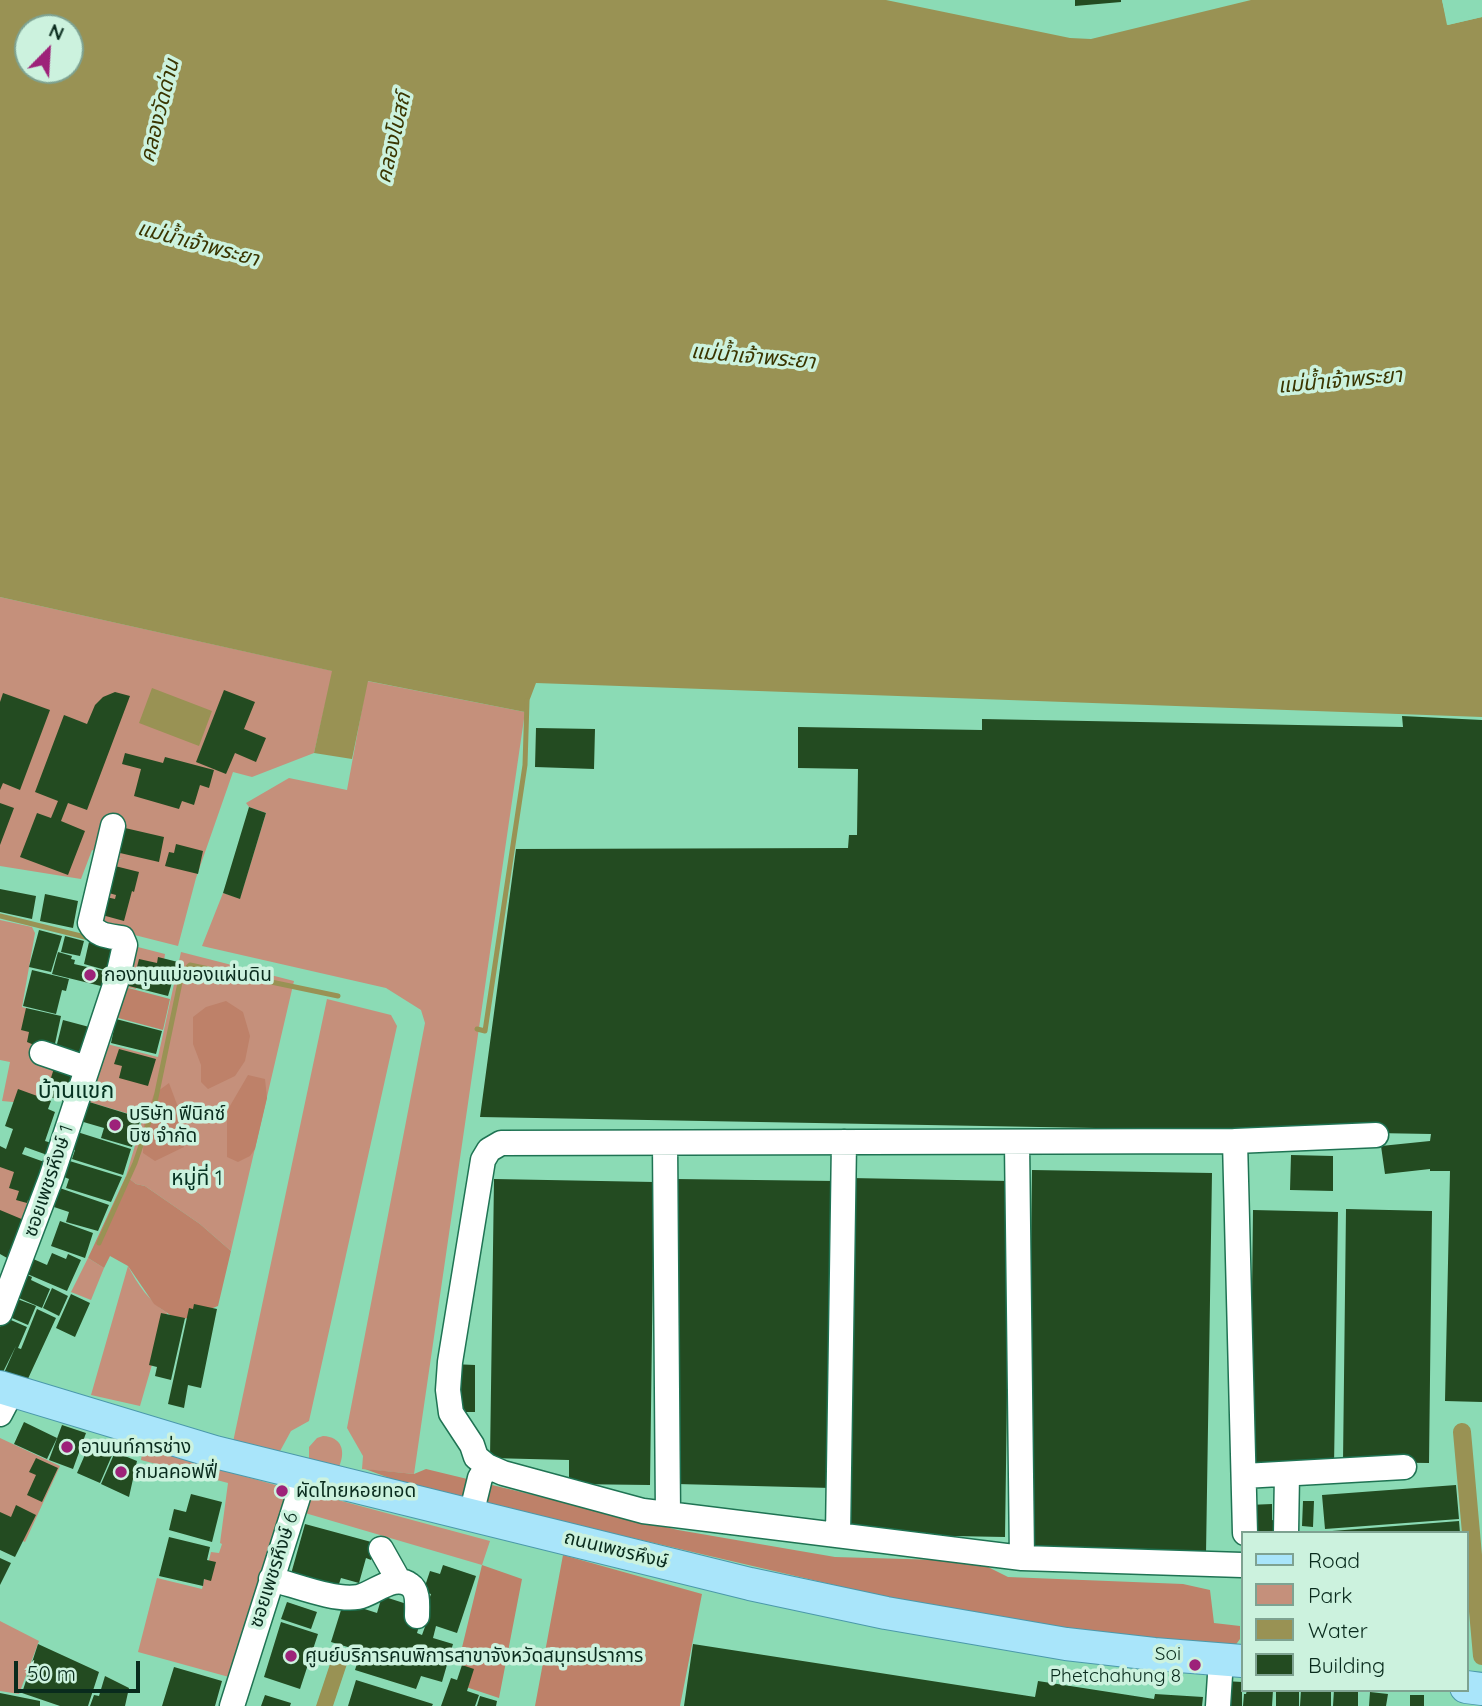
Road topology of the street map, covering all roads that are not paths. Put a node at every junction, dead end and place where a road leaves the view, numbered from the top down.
1 (113, 826) dead end
2 (42, 1053) dead end
3 (86, 1068) junction
4 (1376, 1135) dead end
5 (1236, 1141) junction
6 (844, 1142) junction
7 (1017, 1142) junction
8 (666, 1143) junction
9 (0, 1313) edge
10 (4, 1397) edge
11 (487, 1466) junction
12 (1404, 1467) dead end
13 (1287, 1474) junction
14 (304, 1475) junction
15 (1244, 1476) junction
16 (668, 1514) junction
17 (471, 1515) junction
18 (1245, 1531) edge
19 (1286, 1531) edge
20 (838, 1535) junction
21 (381, 1549) dead end
22 (1022, 1558) junction
23 (1240, 1565) edge
24 (271, 1579) junction
25 (399, 1581) junction
26 (416, 1616) dead end
27 (1231, 1660) edge
28 (232, 1706) edge
29 (1217, 1706) edge

1 - 3 street, ซอยเพชรหึงษ์ 1
2 - 3 street
3 - 9 street, ซอยเพชรหึงษ์ 1
4 - 5 street
5 - 7 street
5 - 15 street
6 - 7 street
6 - 8 street
6 - 20 street
7 - 22 street
8 - 11 street
8 - 16 street
10 - 14 main road, ถนนเพชรหึงษ์
11 - 16 street
11 - 17 street
12 - 13 street
13 - 15 street
13 - 19 street
14 - 17 main road, ถนนเพชรหึงษ์
14 - 24 street, ซอยเพชรหึงษ์ 6
15 - 18 street
16 - 20 street
17 - 27 main road, ถนนเพชรหึงษ์
20 - 22 street
21 - 25 street
22 - 23 street
24 - 25 street
24 - 28 street, ซอยเพชรหึงษ์ 6
25 - 26 street
27 - 29 street

